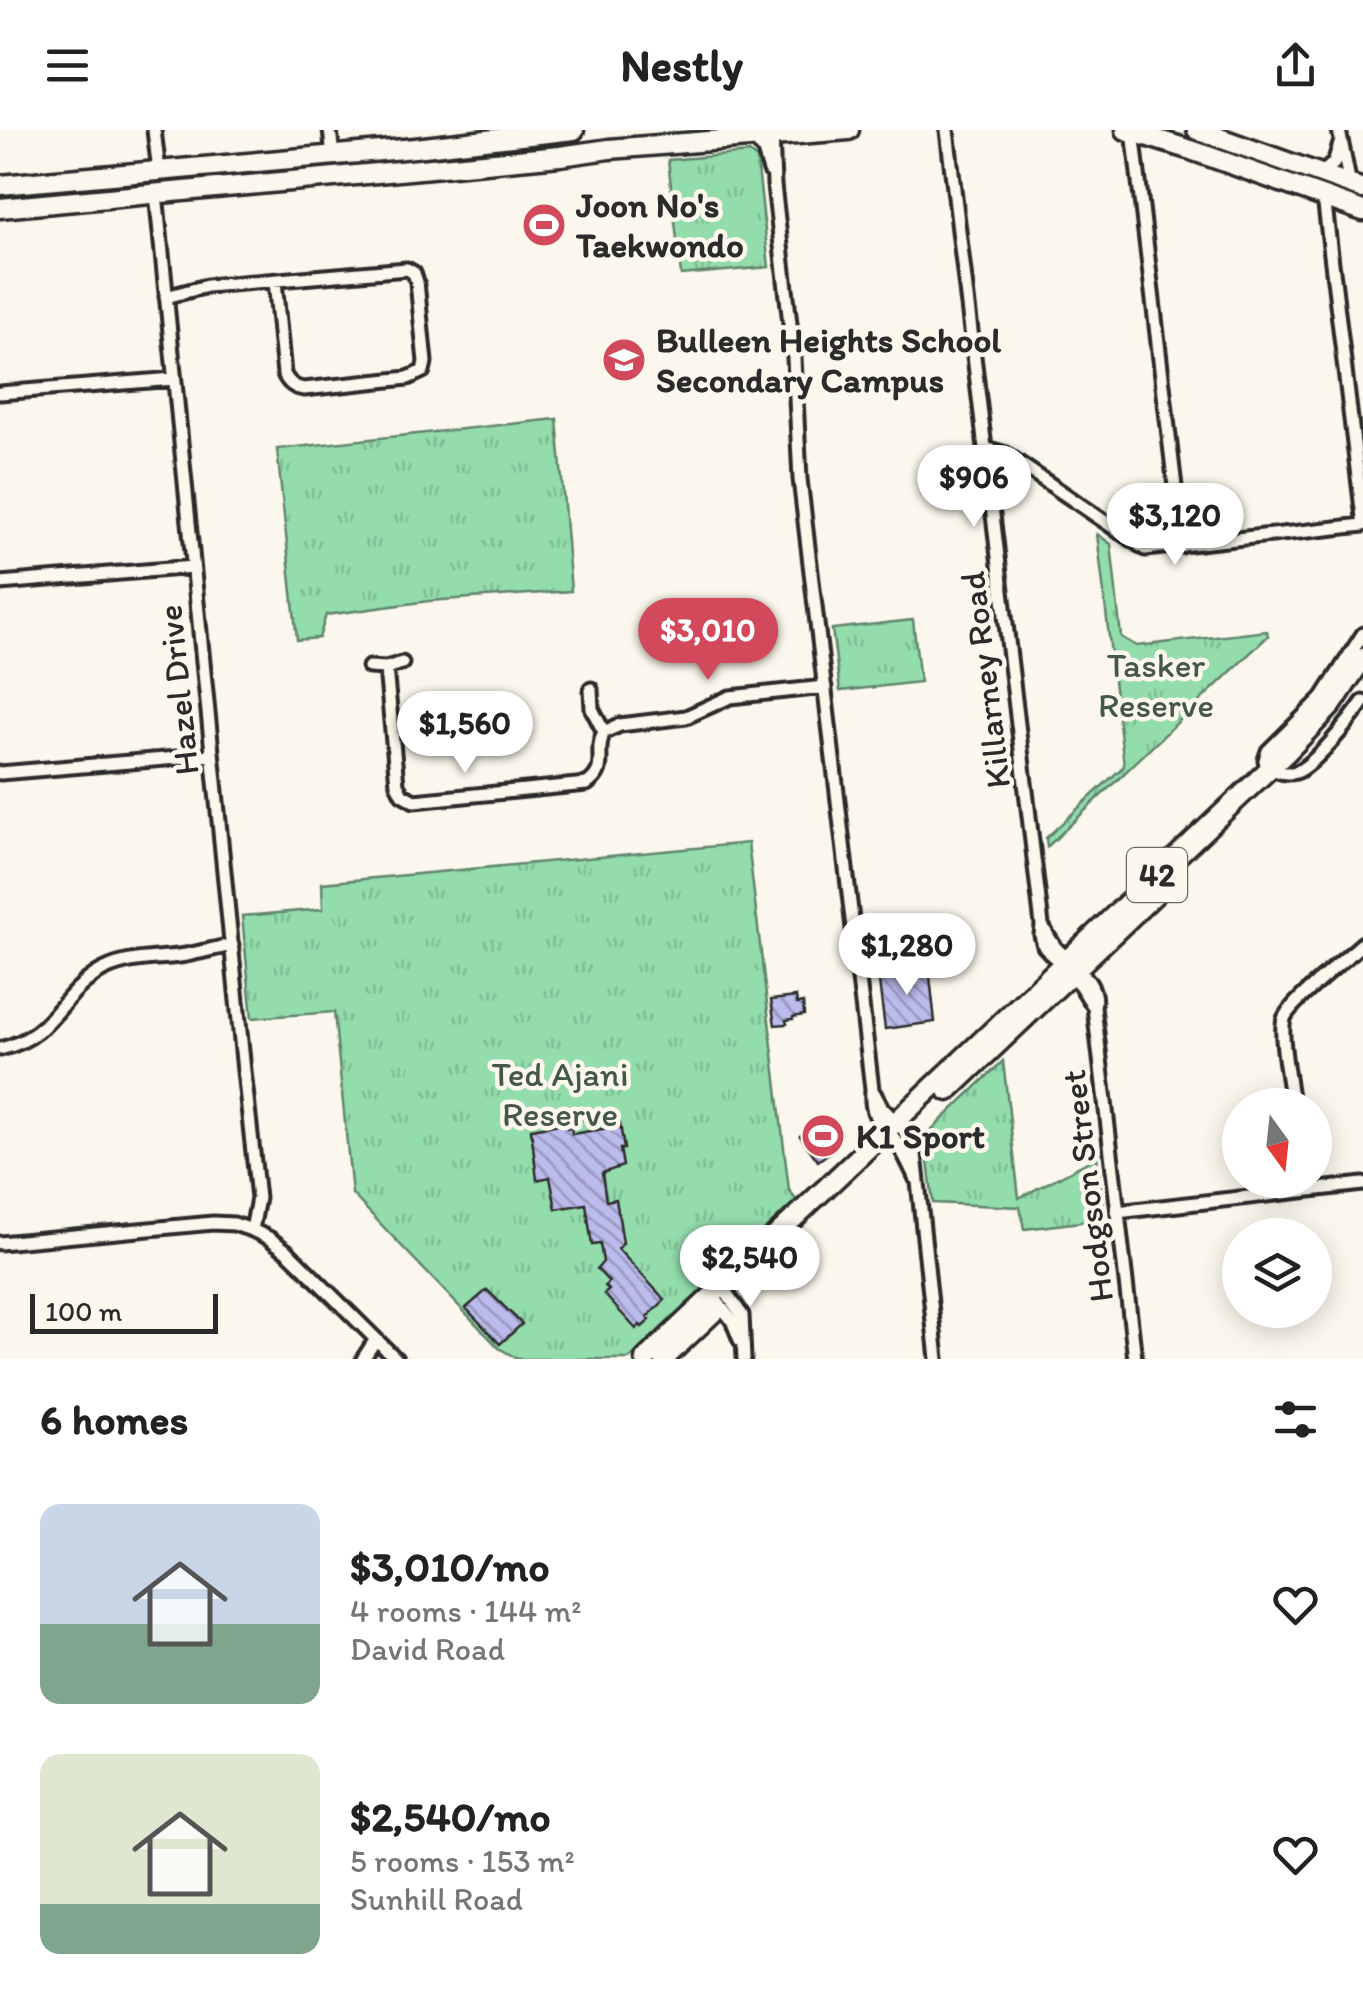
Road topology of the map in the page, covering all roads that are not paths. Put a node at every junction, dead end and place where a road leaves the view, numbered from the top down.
1 (154, 130) edge
2 (330, 130) edge
3 (574, 130) edge
4 (849, 130) edge
5 (947, 130) edge
6 (1196, 130) edge
7 (1130, 131) edge
8 (766, 135) edge
9 (1340, 135) edge
10 (333, 155) junction
11 (159, 171) junction
12 (1320, 174) junction
13 (0, 185) edge
14 (774, 185) junction
15 (1356, 187) edge
16 (156, 193) junction
17 (1324, 197) junction
18 (0, 208) edge
19 (1363, 211) edge
20 (165, 281) junction
21 (275, 281) junction
22 (207, 286) junction
23 (166, 297) junction
24 (174, 379) junction
25 (0, 393) edge
26 (985, 448) junction
27 (1021, 466) junction
28 (988, 469) junction
29 (1363, 522) edge
30 (1182, 546) junction
31 (193, 567) junction
32 (0, 584) edge
33 (1363, 634) edge
34 (1363, 658) edge
35 (402, 663) dead end
36 (369, 667) dead end
37 (386, 668) junction
38 (1363, 680) edge
39 (825, 688) junction
40 (591, 689) dead end
41 (1363, 702) edge
42 (604, 732) junction
43 (212, 755) junction
44 (1276, 771) junction
45 (0, 773) edge
46 (1363, 943) edge
47 (232, 951) junction
48 (1069, 968) junction
49 (0, 1049) edge
50 (1290, 1088) edge
51 (896, 1131) junction
52 (1363, 1184) edge
53 (1332, 1185) edge
54 (1222, 1197) edge
55 (1117, 1212) junction
56 (248, 1228) junction
57 (0, 1243) edge
58 (722, 1297) junction
59 (380, 1344) junction
60 (744, 1354) edge
61 (363, 1359) edge
62 (371, 1359) edge
63 (396, 1359) edge
64 (645, 1359) edge
65 (664, 1359) edge
66 (937, 1359) edge
67 (1135, 1359) edge

1 - 11 street
2 - 10 street
3 - 10 main road
4 - 8 main road
5 - 26 street, Killarney Road
6 - 12 main road
7 - 17 main road
7 - 30 street
8 - 14 street
8 - 14 street
8 - 16 main road
9 - 12 street
9 - 15 street
10 - 11 main road
11 - 13 main road
12 - 15 main road
14 - 39 street
16 - 18 main road
16 - 20 street, Hazel Drive
17 - 19 main road
17 - 29 street
20 - 22 street
20 - 23 street, Hazel Drive
21 - 21 street
21 - 22 street
22 - 23 street
23 - 24 street, Hazel Drive
24 - 25 street
24 - 31 street, Hazel Drive
26 - 27 street
26 - 28 street, Killarney Road
27 - 28 street
27 - 30 street
28 - 48 street, Killarney Road
29 - 30 street
31 - 32 street
31 - 43 street, Hazel Drive
33 - 44 street
34 - 44 main road, 42
35 - 37 street
36 - 37 street
37 - 42 street
38 - 44 main road, 42
39 - 42 street
39 - 51 street
40 - 42 street
41 - 44 street
43 - 45 street
43 - 47 street, Hazel Drive
44 - 48 main road, 42
46 - 50 street
47 - 49 street
47 - 56 street, Hazel Drive
48 - 51 main road, 42
48 - 55 street, Hodgson Street
51 - 58 main road, 42
51 - 66 street
52 - 53 street
54 - 55 street
55 - 67 street, Hodgson Street
56 - 57 street
56 - 59 street
58 - 60 street
58 - 64 main road, 42
58 - 65 main road, 42
59 - 61 street
59 - 62 street
59 - 63 street

